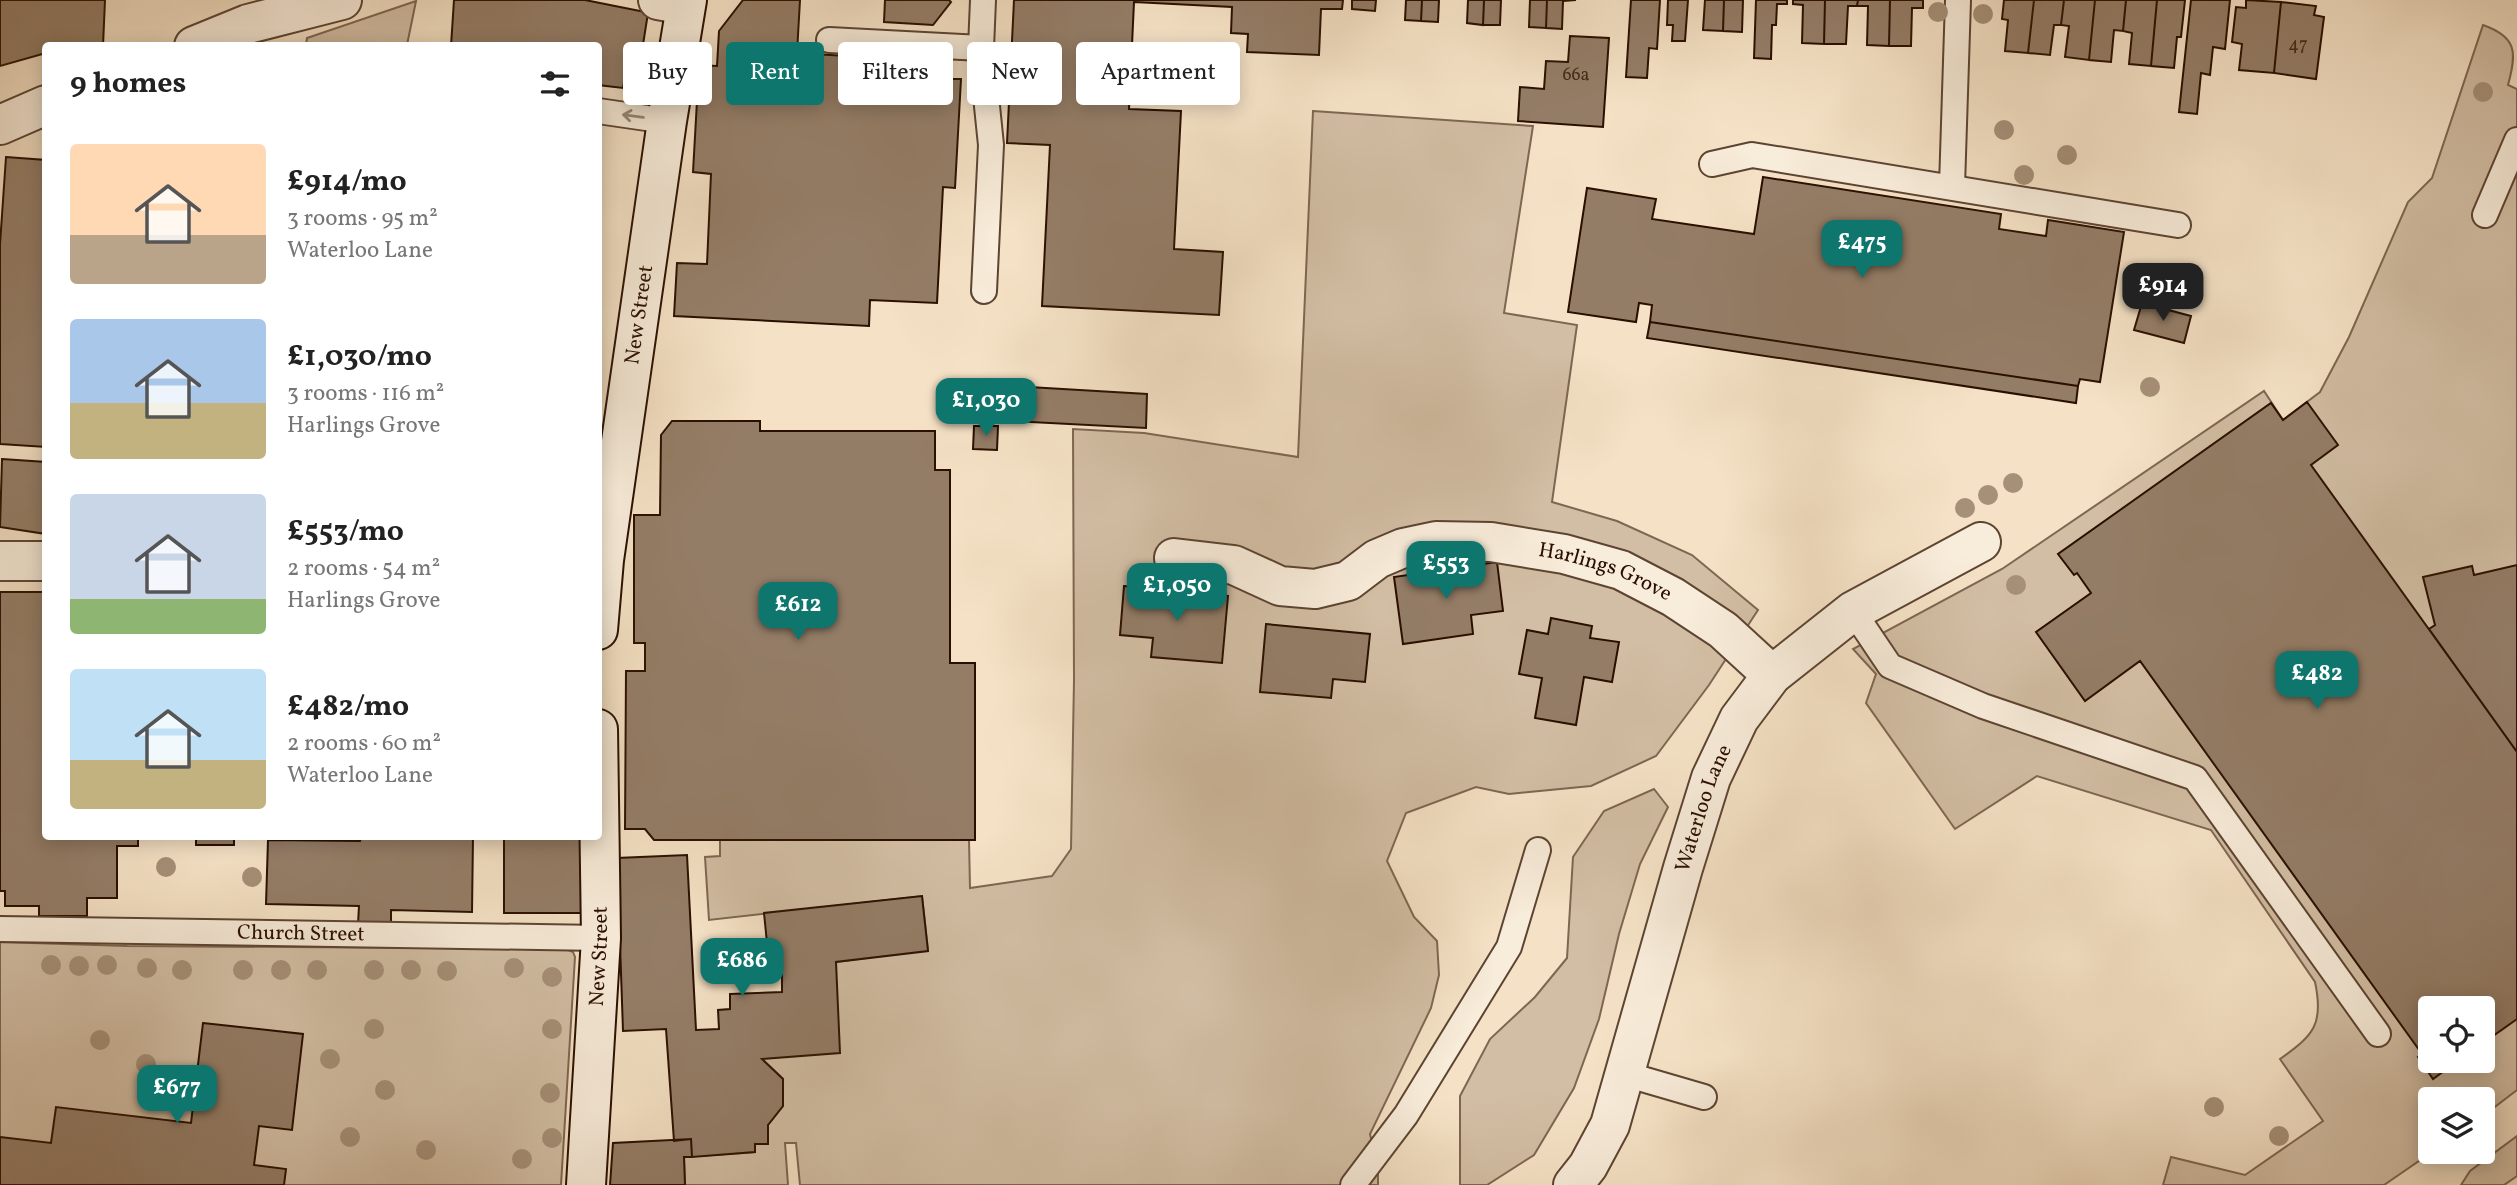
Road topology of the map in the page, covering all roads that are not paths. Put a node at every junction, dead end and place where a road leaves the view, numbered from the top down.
1 (342, 0) edge
2 (983, 0) edge
3 (1958, 0) edge
4 (677, 2) edge
5 (829, 40) dead end
6 (204, 42) edge
7 (981, 42) edge
8 (967, 47) edge
9 (987, 105) edge
10 (42, 106) edge
11 (602, 112) edge
12 (667, 121) junction
13 (0, 125) edge
14 (2517, 139) edge
15 (1712, 164) dead end
16 (1952, 186) junction
17 (2485, 215) dead end
18 (2178, 225) dead end
19 (984, 291) dead end
20 (1981, 542) dead end
21 (602, 553) edge
22 (1174, 558) dead end
23 (0, 561) edge
24 (42, 561) edge
25 (1853, 611) junction
26 (1772, 675) junction
27 (600, 840) edge
28 (1538, 850) dead end
29 (0, 929) edge
30 (601, 939) junction
31 (2378, 1034) dead end
32 (1625, 1074) junction
33 (1704, 1097) dead end
34 (586, 1185) edge
35 (1353, 1185) edge
36 (1573, 1185) edge

1 - 6 street
2 - 7 lane
3 - 16 lane
4 - 12 street, New Street
5 - 8 lane
9 - 19 lane
10 - 13 street
12 -> 11 lane
12 - 21 street, New Street
14 - 17 lane
15 - 16 lane
16 - 18 lane
20 - 25 street, Waterloo Lane
22 - 26 street, Harlings Grove
23 - 24 street
25 - 26 street, Waterloo Lane
25 - 31 lane
26 - 32 street, Waterloo Lane
27 - 30 street, New Street
28 - 35 lane
29 - 30 lane, Church Street
30 - 34 street, New Street
32 - 33 lane
32 - 36 street, Waterloo Lane

